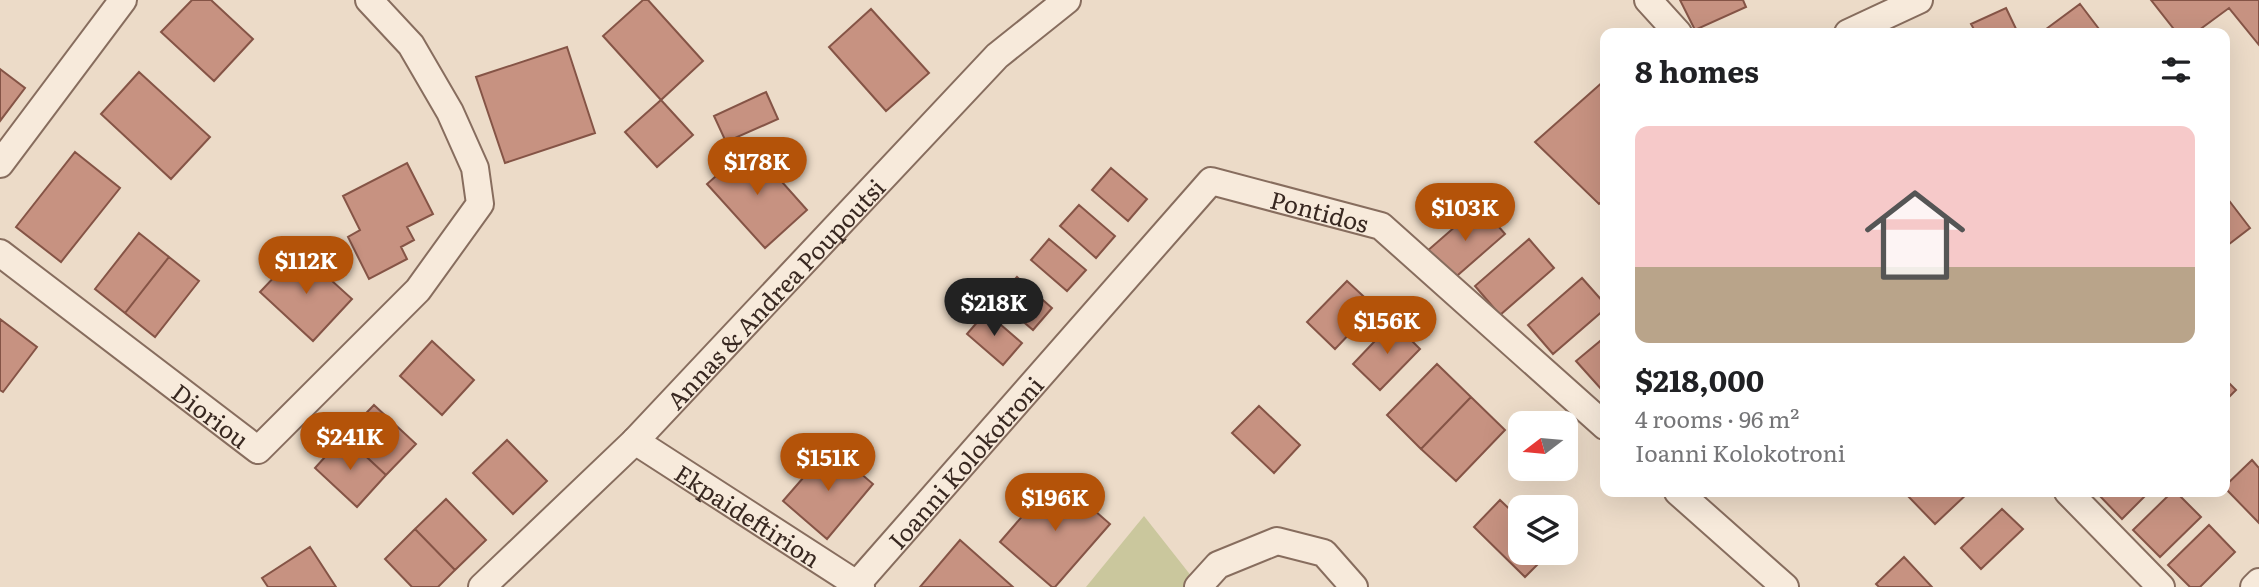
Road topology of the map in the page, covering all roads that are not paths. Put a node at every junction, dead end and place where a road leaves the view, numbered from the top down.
1 (123, 0) edge
2 (369, 0) edge
3 (1067, 0) edge
4 (1648, 0) edge
5 (1919, 0) edge
6 (1673, 28) edge
7 (1859, 28) edge
8 (0, 164) edge
9 (1211, 181) joint
10 (0, 253) edge
11 (1600, 422) edge
12 (635, 441) junction
13 (1684, 497) edge
14 (2073, 497) edge
15 (2259, 582) edge
16 (859, 585) edge
17 (482, 587) edge
18 (1198, 587) edge
19 (1354, 587) edge
20 (1785, 587) edge
21 (2161, 587) edge
22 (2254, 587) edge

1 - 8 street
2 - 10 street, Dioriou
3 - 12 street, Annas & Andrea Poupoutsi
4 - 6 street
5 - 7 street
9 - 11 street, Pontidos
9 - 16 street, Ioanni Kolokotroni
12 - 16 street, Ekpaideftirion
12 - 17 street, Annas & Andrea Poupoutsi
13 - 20 street
14 - 21 street
15 - 22 street
18 - 19 street

